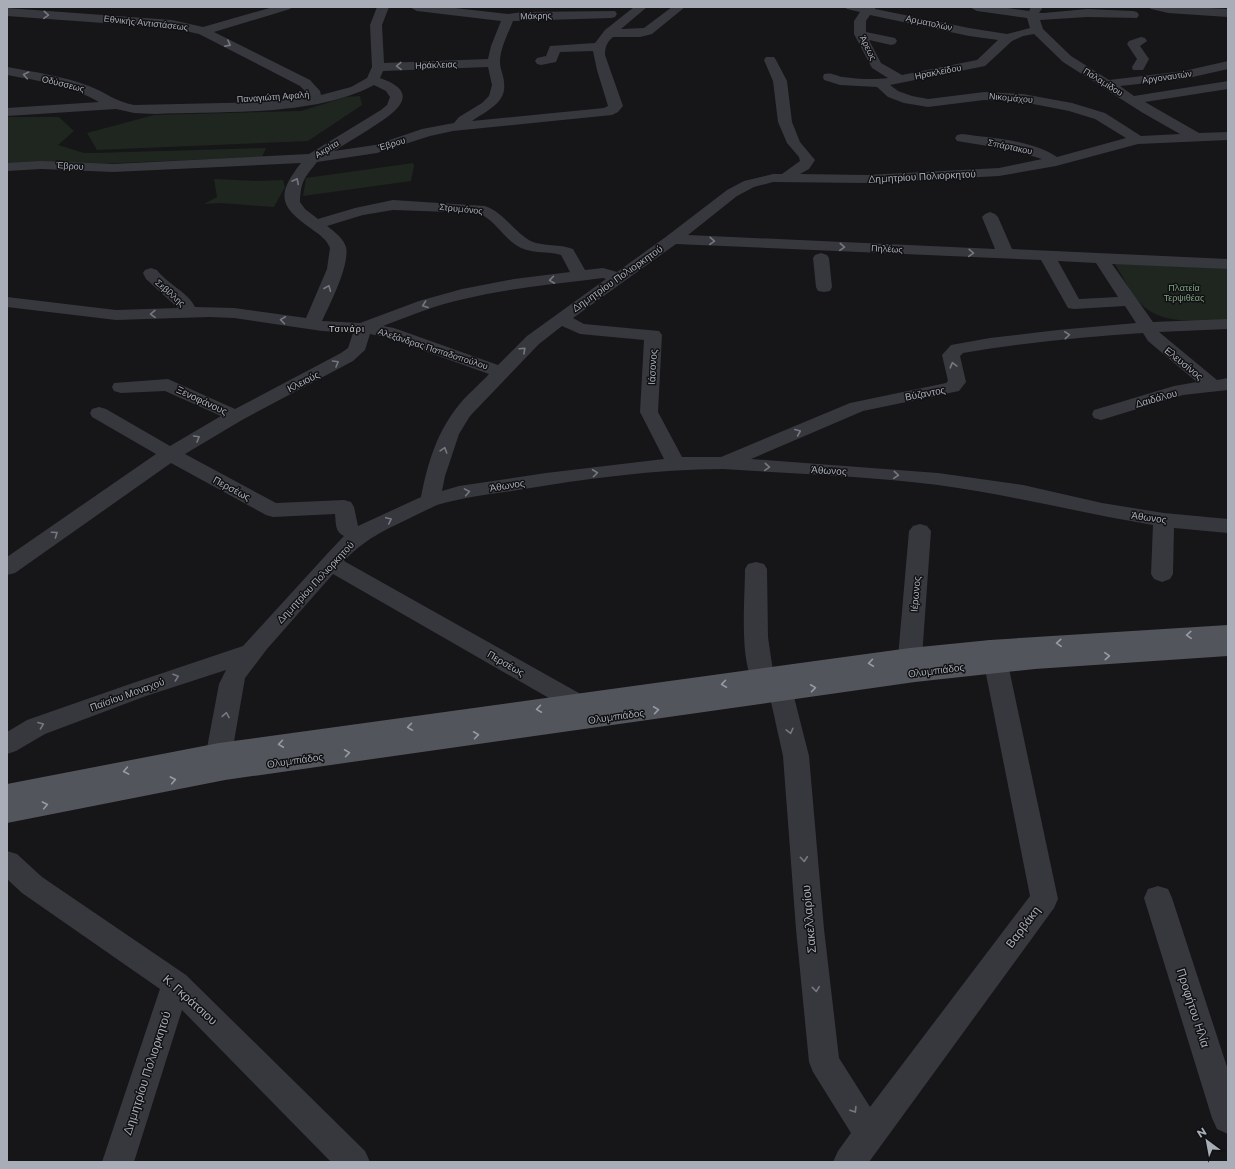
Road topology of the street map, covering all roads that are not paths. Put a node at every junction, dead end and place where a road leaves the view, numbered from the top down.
1 (286, 7) edge
2 (383, 7) edge
3 (417, 7) edge
4 (641, 7) edge
5 (679, 7) edge
6 (850, 7) edge
7 (977, 7) edge
8 (1155, 7) edge
9 (433, 8) edge
10 (869, 8) edge
11 (253, 11) edge
12 (1034, 11) edge
13 (7, 12) edge
14 (1228, 13) edge
15 (611, 14) dead end
16 (1132, 15) dead end
17 (508, 18) junction
18 (1037, 30) junction
19 (203, 31) junction
20 (609, 33) junction
21 (860, 34) junction
22 (1008, 38) junction
23 (891, 41) dead end
24 (1141, 41) dead end
25 (599, 47) junction
26 (770, 60) dead end
27 (541, 61) dead end
28 (494, 63) junction
29 (1228, 65) edge
30 (1138, 68) dead end
31 (7, 71) edge
32 (375, 74) junction
33 (829, 77) dead end
34 (900, 79) junction
35 (880, 83) junction
36 (1106, 84) junction
37 (1228, 85) edge
38 (315, 94) junction
39 (1132, 100) junction
40 (116, 105) junction
41 (7, 106) edge
42 (72, 107) junction
43 (7, 112) edge
44 (458, 126) junction
45 (1227, 137) edge
46 (962, 138) dead end
47 (1198, 138) junction
48 (1138, 140) junction
49 (312, 158) junction
50 (1056, 162) junction
51 (7, 167) edge
52 (786, 178) junction
53 (990, 217) dead end
54 (316, 225) junction
55 (673, 239) junction
56 (568, 253) junction
57 (1006, 255) junction
58 (1228, 256) edge
59 (1047, 257) junction
60 (821, 258) dead end
61 (1101, 259) junction
62 (151, 273) dead end
63 (609, 275) junction
64 (580, 276) junction
65 (824, 287) dead end
66 (1130, 301) junction
67 (7, 302) edge
68 (33, 305) junction
69 (186, 313) junction
70 (7, 316) edge
71 (561, 319) junction
72 (312, 324) junction
73 (1228, 324) edge
74 (363, 328) junction
75 (1147, 328) junction
76 (501, 372) junction
77 (1220, 384) edge
78 (121, 387) dead end
79 (100, 413) dead end
80 (1101, 414) dead end
81 (235, 416) junction
82 (170, 454) junction
83 (723, 463) junction
84 (676, 464) junction
85 (429, 501) junction
86 (1164, 520) junction
87 (1228, 526) edge
88 (920, 531) dead end
89 (359, 535) junction
90 (12, 560) edge
91 (331, 563) junction
92 (756, 569) dead end
93 (1162, 574) dead end
94 (1228, 633) edge
95 (1228, 648) edge
96 (252, 652) junction
97 (993, 656) junction
98 (910, 657) junction
99 (771, 685) junction
100 (577, 704) junction
101 (7, 744) edge
102 (219, 753) junction
103 (7, 794) edge
104 (7, 812) edge
105 (7, 862) edge
106 (1158, 898) dead end
107 (176, 984) junction
108 (1228, 1118) edge
109 (869, 1134) junction
110 (118, 1162) edge
111 (354, 1162) edge
112 (849, 1162) edge

1 - 11 street
2 - 32 street
3 - 9 street, Μάκρης
4 - 20 street
5 - 20 street
6 - 10 street, Αρματολών
7 - 12 street
8 - 14 street
9 - 17 street, Μάκρης
10 - 21 street, Άρεως
10 - 22 street, Αρματολών
11 - 19 street
12 - 16 street
12 - 18 street, Παλαμίδου
13 -> 19 street, Εθνικής Αντιστάσεως
15 - 17 street, Μάκρης
17 - 28 street
18 - 22 street, Ηρακλείδου
18 - 36 street, Παλαμίδου
19 -> 38 street, Εθνικής Αντιστάσεως
20 - 25 street
21 - 23 street
21 - 34 street, Άρεως
22 - 34 street, Ηρακλείδου
24 - 30 street
25 - 27 street
25 - 44 street, Έβρου
26 - 52 street
28 -> 32 street, Ηράκλειας
28 - 44 street
29 - 36 street, Αργοναυτών
40 -> 31 street, Οδύσσεως
32 - 38 street, Παναγιώτη Αφαλή
32 - 40 street, Παναγιώτη Αφαλή
32 - 49 street, Ακρίτα
33 - 35 street, Ηρακλείδου
34 - 35 street, Ηρακλείδου
35 - 48 street, Νικομάχου
36 - 39 street, Παλαμίδου
37 - 39 street
38 - 40 street, Παναγιώτη Αφαλή
39 - 47 street, Παλαμίδου
40 - 42 street, Παναγιώτη Αφαλή
41 - 42 street, Παναγιώτη Αφαλή
42 - 43 street, Παναγιώτη Αφαλή
44 - 49 street, Έβρου
45 - 47 street, Δημητρίου Πολιορκητού
46 - 50 street, Σπάρτακου
47 - 48 street, Δημητρίου Πολιορκητού
48 - 50 street, Δημητρίου Πολιορκητού
49 - 51 street, Έβρου
54 -> 49 street, Ακρίτα
50 - 52 street, Δημητρίου Πολιορκητού
52 - 55 street, Δημητρίου Πολιορκητού
53 - 57 street
54 - 56 street, Στρυμόνος
72 -> 54 street, Ακρίτα
55 -> 57 street, Πηλέως
55 - 63 street, Δημητρίου Πολιορκητού
56 - 63 street, Στρυμόνος
56 - 64 street
57 - 59 street, Πηλέως
58 - 61 street
59 - 61 street, Πηλέως
59 - 66 street
60 - 65 street
61 - 66 street
62 - 69 street, Σεβίλλης
63 - 64 street
63 - 71 street, Δημητρίου Πολιορκητού
64 -> 74 street
66 - 75 street
67 - 68 street, Αλεξάνδρας Παπαδοπούλου
69 -> 68 street, Αλεξάνδρας Παπαδοπούλου
68 - 70 street
72 -> 69 street, Αλεξάνδρας Παπαδοπούλου
76 -> 71 street, Δημητρίου Πολιορκητού
71 - 84 street, Ιάσονος
72 - 74 street, Αλεξάνδρας Παπαδοπούλου
73 - 75 street
74 - 76 street, Αλεξάνδρας Παπαδοπούλου
81 -> 74 street, Κλειούς
75 - 77 street, Ελευσίνος
83 -> 75 street, Βύζαντος
85 -> 76 street, Δημητρίου Πολιορκητού
77 - 80 street, Δαιδάλου
78 - 81 street, Ξενοφάνους
79 - 82 street, Περσέως
82 -> 81 street, Κλειούς
82 - 89 street, Περσέως
90 -> 82 street, Κλειούς
83 - 84 street, Άθωνος
83 -> 86 street, Άθωνος
85 -> 84 street, Άθωνος
89 -> 85 street, Δημητρίου Πολιορκητού
86 - 87 street, Άθωνος
86 - 93 street
88 - 98 street, Ιέρωνος
89 - 91 street, Δημητρίου Πολιορκητού
91 - 96 street, Δημητρίου Πολιορκητού
91 - 100 street, Περσέως
92 - 99 street, Σακελλαρίου
94 -> 97 main road, Ολυμπιάδος
97 -> 95 main road, Ολυμπιάδος
101 -> 96 street, Παϊσίου Μοναχού
102 -> 96 street, Δημητρίου Πολιορκητού
97 - 98 main road, Ολυμπιάδος
99 -> 97 main road, Ολυμπιάδος
97 - 109 street, Βαρβάκη
98 -> 99 main road, Ολυμπιάδος
99 -> 100 main road, Ολυμπιάδος
104 -> 99 main road, Ολυμπιάδος
99 -> 109 street, Σακελλαρίου
100 -> 102 main road, Ολυμπιάδος
102 -> 103 main road, Ολυμπιάδος
105 - 107 street, Κ. Γκράτσιου
106 - 108 street, Προφήτου Ηλία
107 - 110 street, Δημητρίου Πολιορκητού
107 - 111 street, Κ. Γκράτσιου
109 - 112 street, Βαρβάκη

